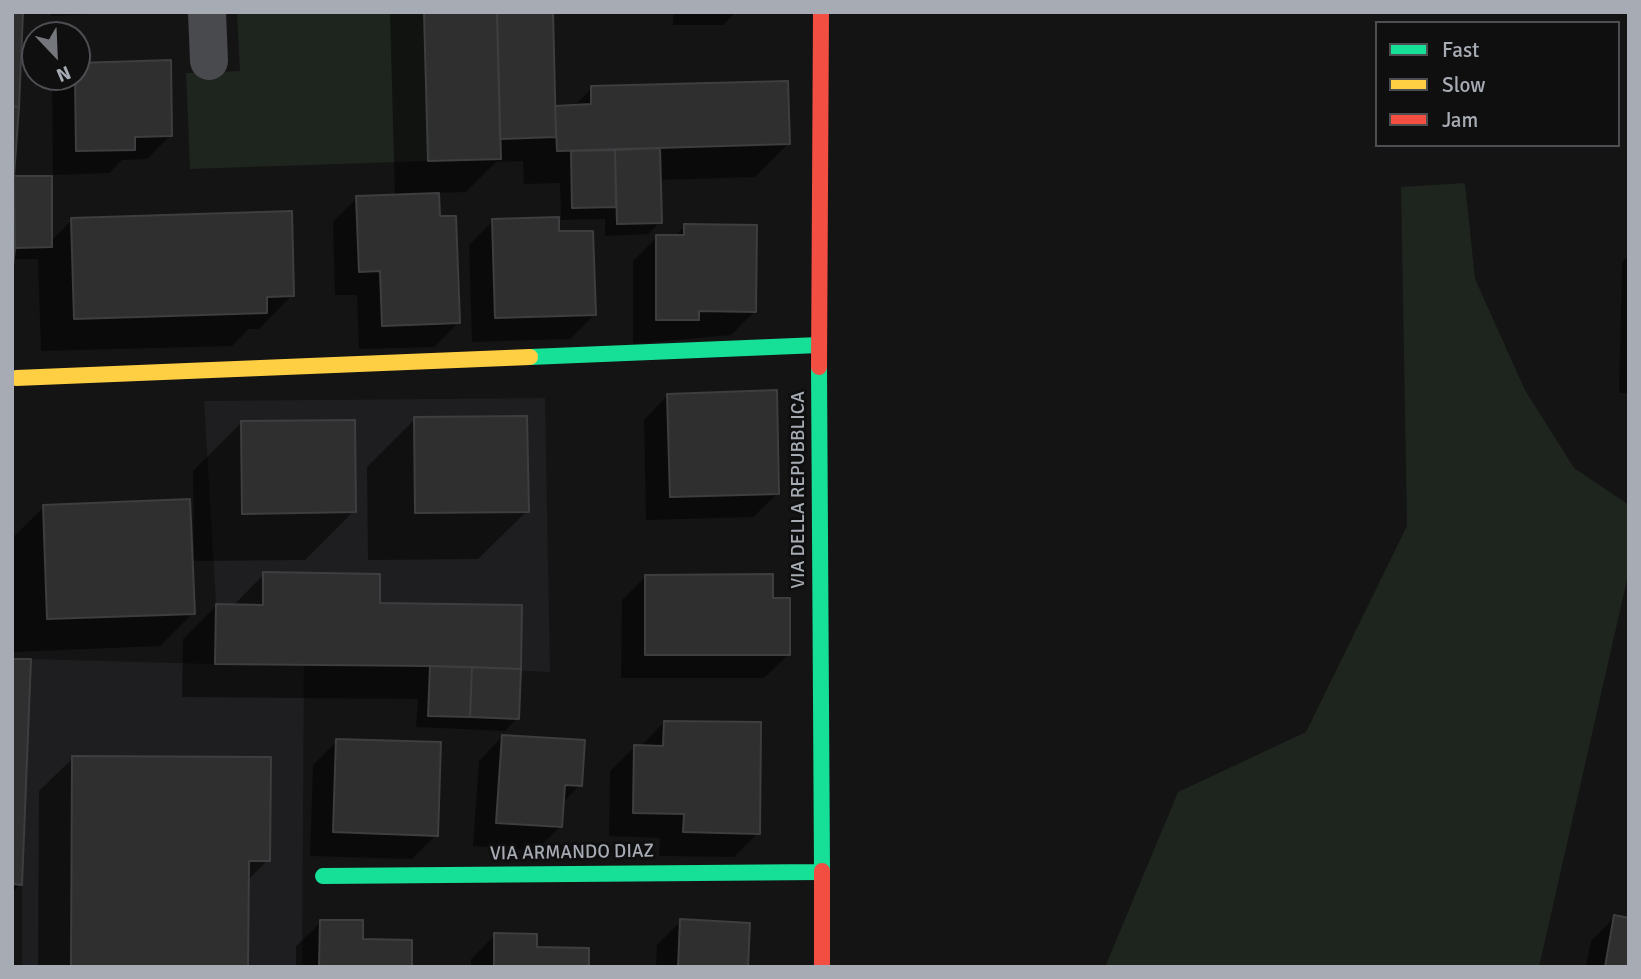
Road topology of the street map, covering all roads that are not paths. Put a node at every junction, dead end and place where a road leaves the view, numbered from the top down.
1 (207, 12) edge
2 (821, 12) edge
3 (209, 61) dead end
4 (819, 345) junction
5 (16, 378) dead end
6 (822, 872) junction
7 (323, 876) dead end
8 (822, 967) edge

1 - 3 street
2 - 4 street, VIA DELLA REPUBBLICA
4 - 5 street
4 - 6 street, VIA DELLA REPUBBLICA
6 - 7 street, VIA ARMANDO DIAZ
6 - 8 street, VIA DELLA REPUBBLICA

